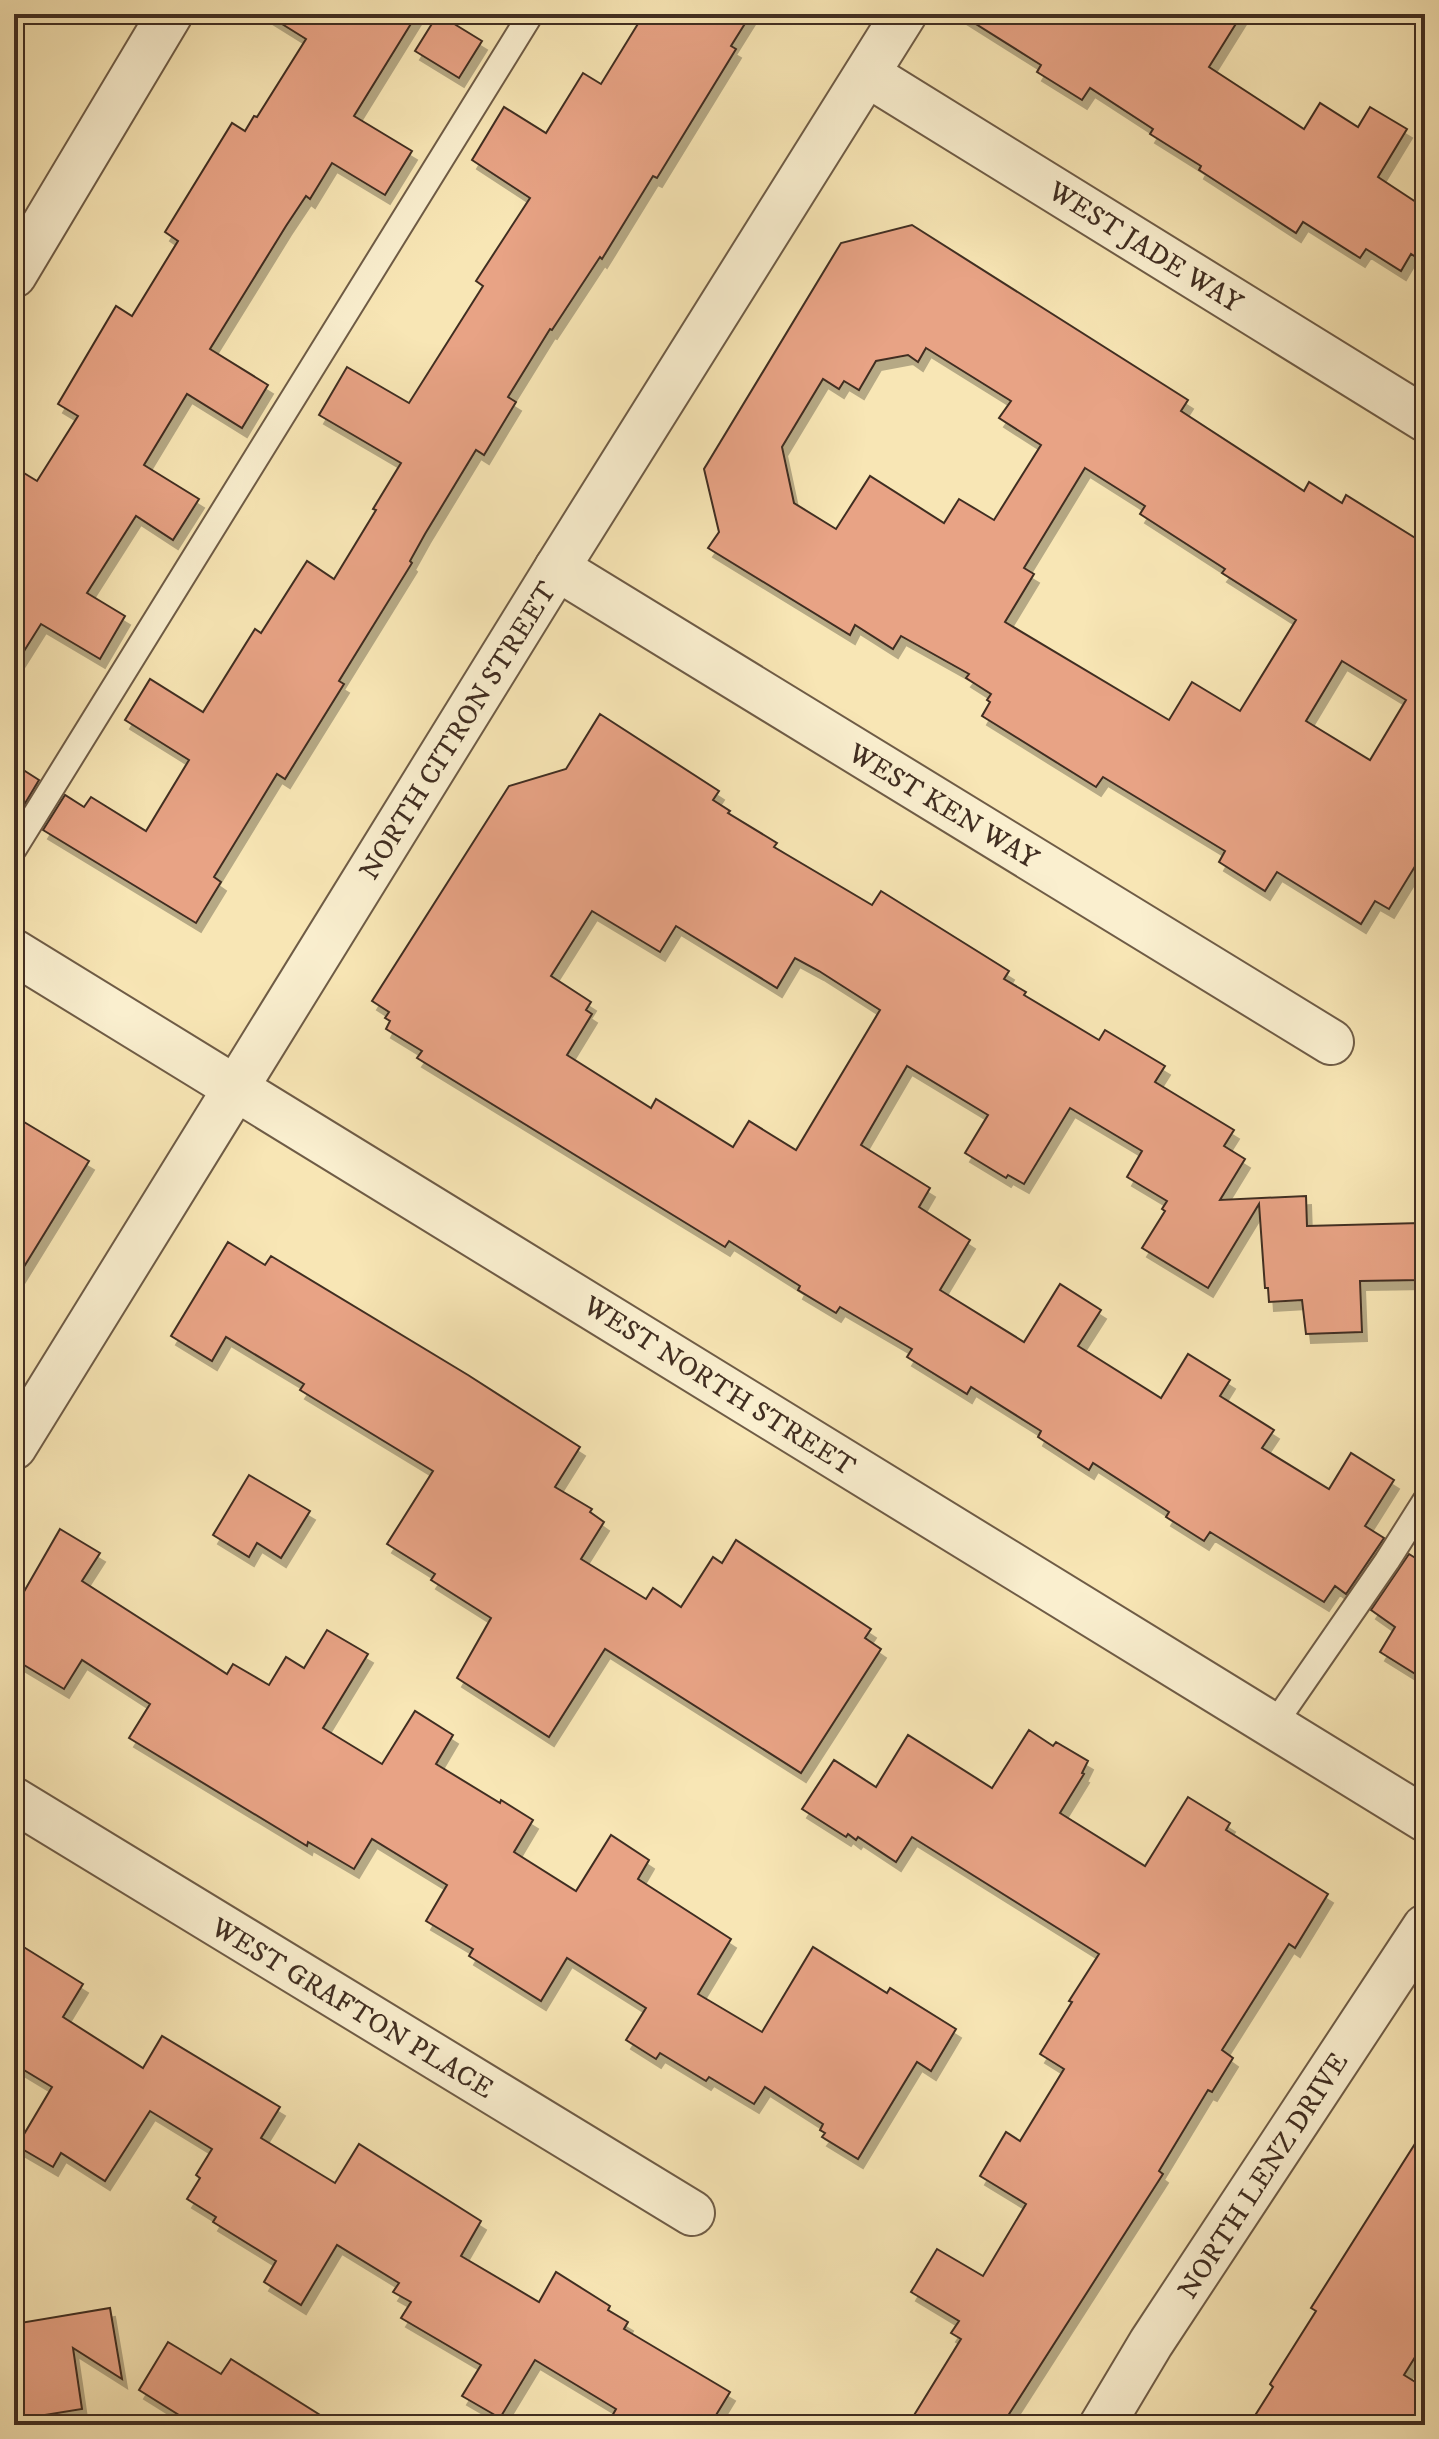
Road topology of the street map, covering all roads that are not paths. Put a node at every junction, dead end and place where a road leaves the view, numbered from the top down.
1 (170, 14) edge
2 (531, 14) edge
3 (904, 14) edge
4 (867, 74) junction
5 (14, 275) edge
6 (1425, 419) edge
7 (557, 568) junction
8 (14, 849) edge
9 (14, 952) edge
10 (1331, 1042) dead end
11 (236, 1088) junction
12 (14, 1447) edge
13 (1425, 1501) edge
14 (1273, 1726) junction
15 (14, 1800) edge
16 (1425, 1819) edge
17 (1425, 1927) edge
18 (692, 2213) dead end
19 (1102, 2425) edge

1 - 5 street
2 - 8 lane
3 - 4 street, NORTH CITRON STREET
4 - 6 street, WEST JADE WAY
4 - 7 street, NORTH CITRON STREET
7 - 10 street, WEST KEN WAY
7 - 11 street, NORTH CITRON STREET
9 - 11 street, WEST NORTH STREET
11 - 12 street, NORTH CITRON STREET
11 - 14 street, WEST NORTH STREET
13 - 14 lane
14 - 16 street, WEST NORTH STREET
15 - 18 street, WEST GRAFTON PLACE
17 - 19 street, NORTH LENZ DRIVE

